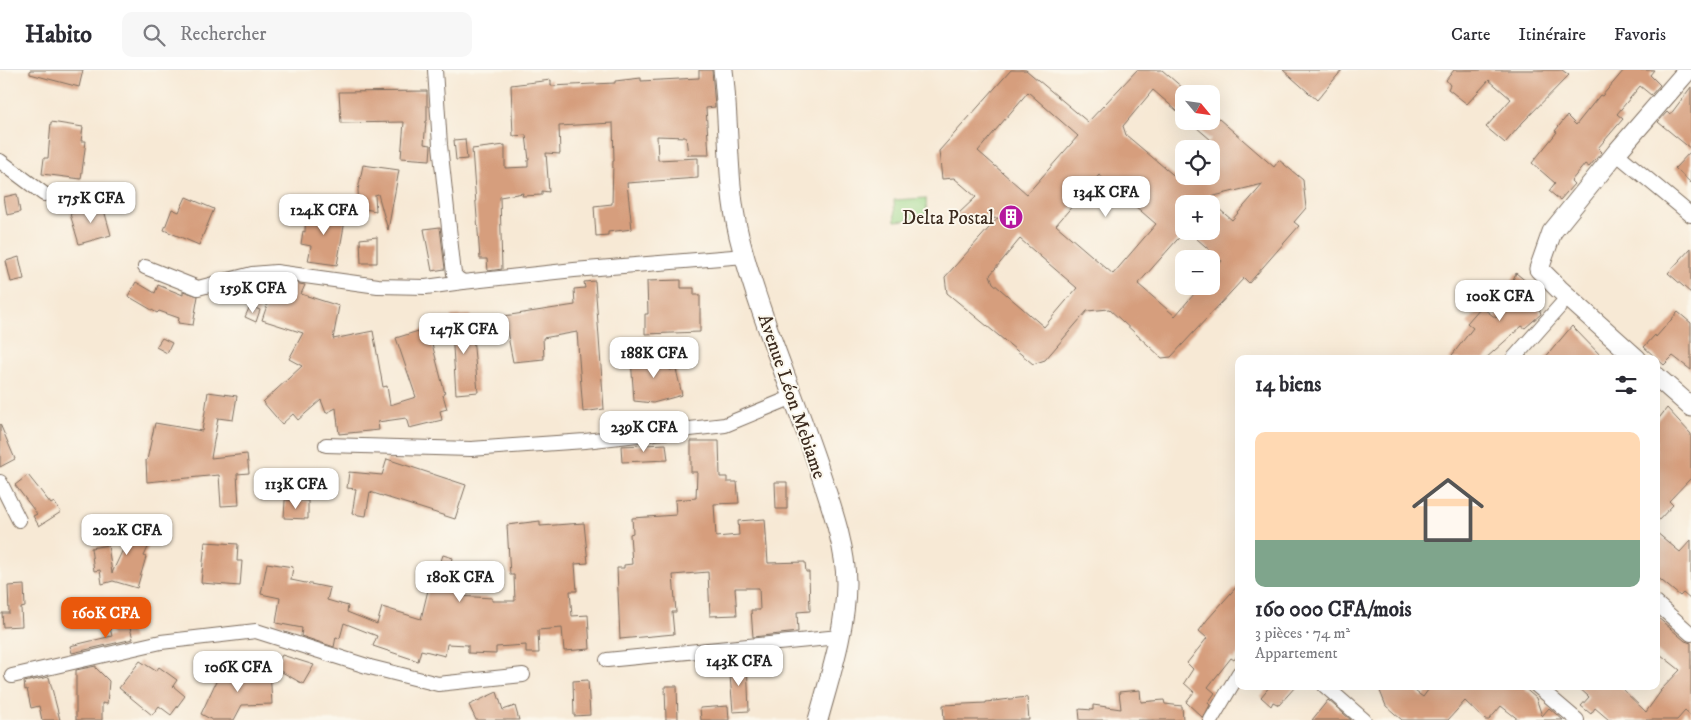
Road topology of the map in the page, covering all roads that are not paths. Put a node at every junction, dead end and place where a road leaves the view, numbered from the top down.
1 (435, 70) edge
2 (723, 70) edge
3 (1688, 70) edge
4 (1616, 153) junction
5 (0, 161) edge
6 (44, 194) dead end
7 (1691, 215) edge
8 (745, 256) junction
9 (145, 267) dead end
10 (463, 282) junction
11 (1568, 297) junction
12 (1517, 355) edge
13 (1633, 355) edge
14 (1660, 380) edge
15 (793, 397) junction
16 (1691, 408) edge
17 (326, 445) dead end
18 (0, 482) edge
19 (19, 520) dead end
20 (1660, 607) edge
21 (1691, 634) edge
22 (839, 637) junction
23 (607, 660) dead end
24 (523, 675) dead end
25 (12, 676) dead end
26 (1235, 680) edge
27 (1330, 690) edge
28 (1543, 690) edge
29 (818, 720) edge
30 (1211, 720) edge
31 (1364, 720) edge
32 (1577, 720) edge

1 - 10 street
2 - 8 street, Avenue Léon Mebiame
3 - 4 street
4 - 7 street
4 - 11 street
5 - 6 street
8 - 10 street
8 - 15 street, Avenue Léon Mebiame
9 - 10 street
11 - 12 street
11 - 13 street
14 - 16 street
15 - 17 street
15 - 22 street, Avenue Léon Mebiame
18 - 19 street
20 - 21 street
22 - 23 street
22 - 29 street, Avenue Léon Mebiame
24 - 25 street
26 - 30 street
27 - 31 street
28 - 32 street

